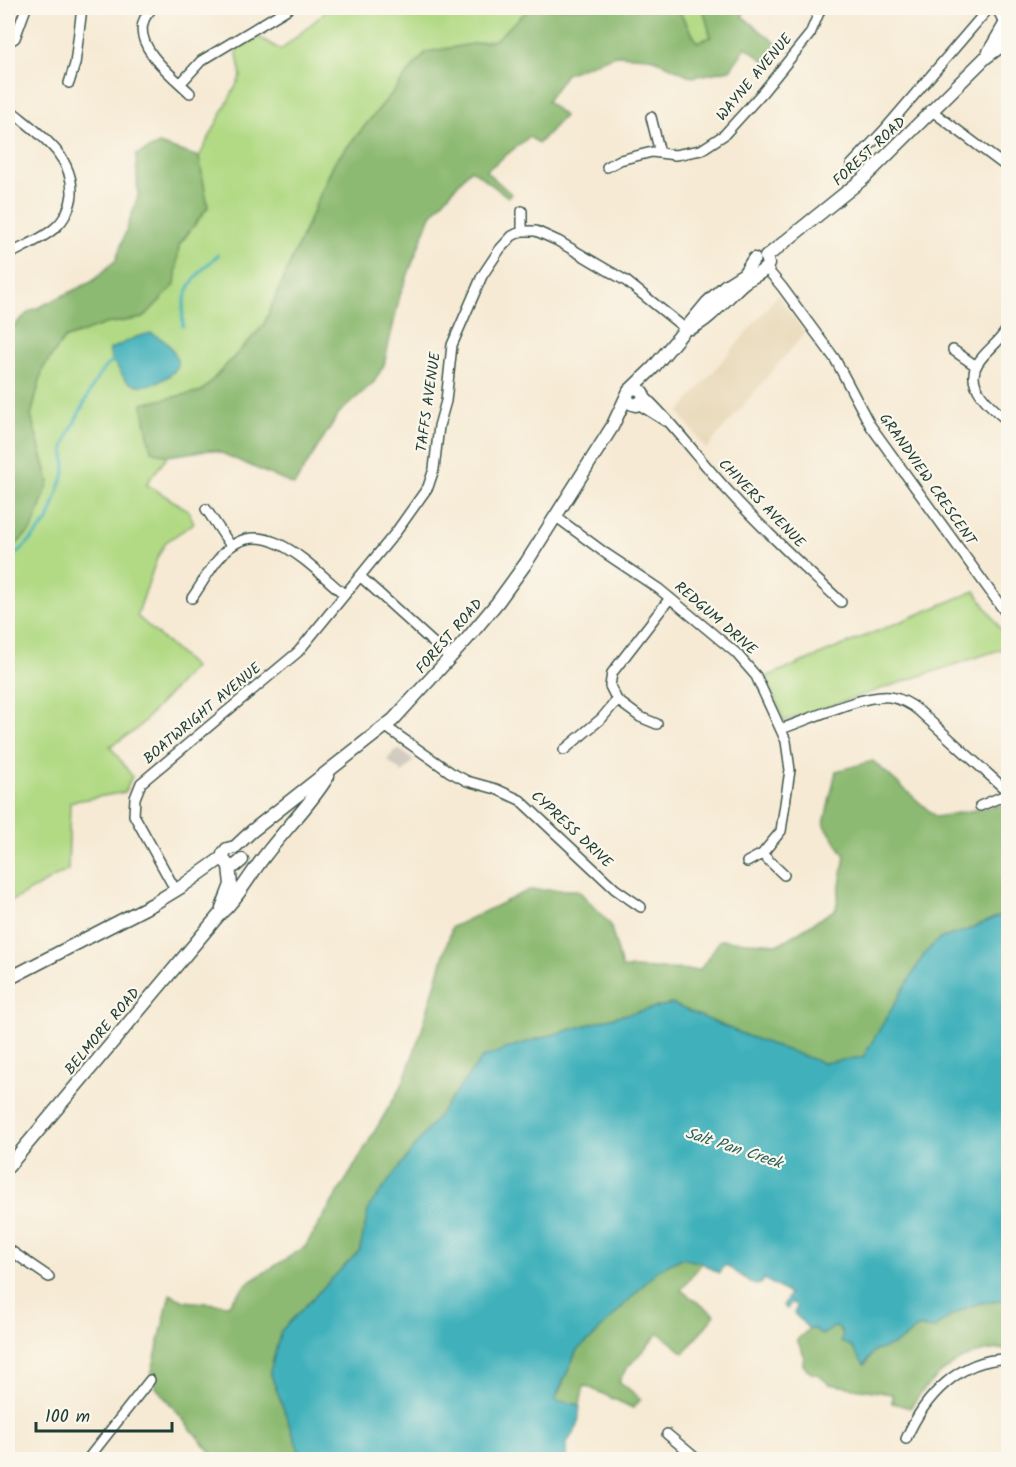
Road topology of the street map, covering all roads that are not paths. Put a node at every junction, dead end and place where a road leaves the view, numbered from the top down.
1 (26, 8) edge
2 (82, 8) edge
3 (152, 8) edge
4 (290, 8) edge
5 (821, 8) edge
6 (989, 8) edge
7 (998, 8) edge
8 (1007, 23) edge
9 (1008, 41) edge
10 (8, 42) edge
11 (985, 58) junction
12 (69, 83) dead end
13 (181, 83) junction
14 (190, 93) dead end
15 (8, 108) edge
16 (932, 111) junction
17 (651, 117) dead end
18 (660, 153) junction
19 (851, 165) dead end
20 (607, 167) dead end
21 (1008, 168) edge
22 (522, 211) dead end
23 (522, 231) junction
24 (8, 255) edge
25 (762, 264) junction
26 (1008, 327) edge
27 (687, 330) junction
28 (953, 350) dead end
29 (976, 366) junction
30 (637, 397) junction
31 (1008, 421) edge
32 (206, 509) dead end
33 (555, 516) junction
34 (231, 546) junction
35 (361, 577) junction
36 (344, 594) junction
37 (192, 598) dead end
38 (670, 598) junction
39 (841, 602) dead end
40 (1008, 616) edge
41 (450, 658) junction
42 (617, 700) junction
43 (657, 724) dead end
44 (386, 727) junction
45 (782, 729) junction
46 (564, 750) dead end
47 (333, 768) junction
48 (1008, 793) edge
49 (980, 806) dead end
50 (240, 854) junction
51 (762, 854) junction
52 (747, 862) dead end
53 (227, 863) junction
54 (250, 875) junction
55 (784, 875) dead end
56 (176, 891) junction
57 (641, 907) dead end
58 (219, 915) junction
59 (8, 980) edge
60 (8, 1167) edge
61 (8, 1249) edge
62 (49, 1277) dead end
63 (1008, 1359) edge
64 (150, 1380) dead end
65 (667, 1434) dead end
66 (906, 1439) dead end
67 (91, 1458) edge
68 (698, 1460) edge

1 - 10 street
2 - 12 street
3 - 13 street
4 - 13 street
5 - 18 street, WAYNE AVENUE
6 - 19 street, FOREST ROAD
7 - 8 street
8 - 11 street, FOREST ROAD
9 - 11 street, FOREST ROAD
11 - 16 street, FOREST ROAD
13 - 14 street
15 - 24 street
16 - 21 street
16 - 25 street, FOREST ROAD
17 - 18 street
18 - 20 street, WAYNE AVENUE
22 - 23 street
23 - 27 street
23 - 35 street, TAFFS AVENUE
25 - 27 street, FOREST ROAD
25 - 40 street, GRANDVIEW CRESCENT
26 - 29 street
27 - 30 street, FOREST ROAD
28 - 29 street
29 - 31 street
30 - 33 street, FOREST ROAD
30 - 39 street, CHIVERS AVENUE
32 - 34 street
33 - 38 street, REDGUM DRIVE
33 - 41 street, FOREST ROAD
34 - 36 street
34 - 37 street
35 - 36 street, BOATWRIGHT AVENUE
35 - 41 street
36 - 56 street, BOATWRIGHT AVENUE
38 - 42 street
38 - 45 street, REDGUM DRIVE
41 - 44 street, FOREST ROAD
42 - 43 street
42 - 46 street
44 - 47 street, FOREST ROAD
44 - 57 street, CYPRESS DRIVE
45 - 48 street
45 - 51 street, REDGUM DRIVE
47 - 50 street, FOREST ROAD
47 - 54 street, BELMORE ROAD
48 - 49 street
50 - 53 street
50 - 53 street
50 - 54 street
51 - 52 street, REDGUM DRIVE
51 - 55 street
53 - 56 street
53 - 58 street, BELMORE ROAD
54 - 58 street, BELMORE ROAD
56 - 59 street
58 - 60 street, BELMORE ROAD
61 - 62 street
63 - 66 street
64 - 67 street
65 - 68 street

